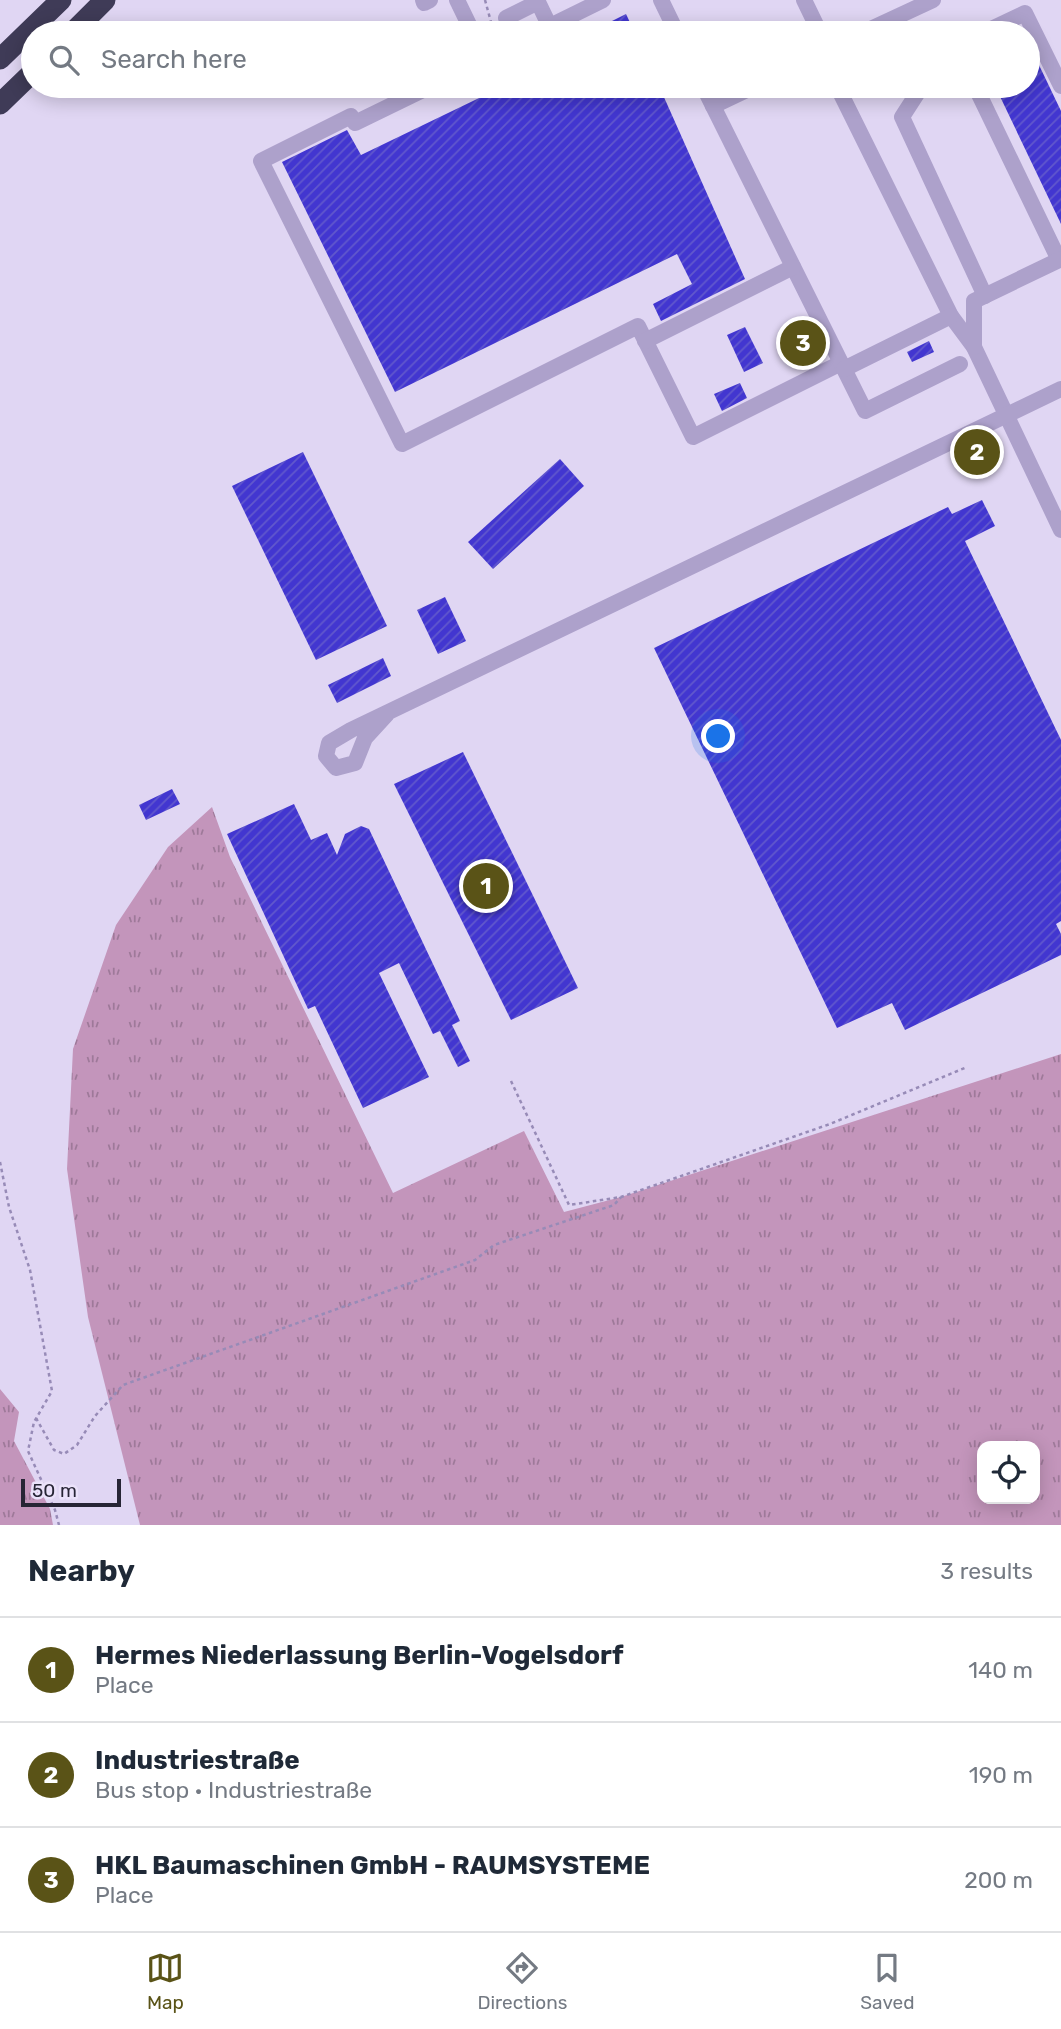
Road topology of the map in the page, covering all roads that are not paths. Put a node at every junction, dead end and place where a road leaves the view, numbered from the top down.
1 (61, 0) edge
2 (105, 0) edge
3 (423, 0) edge
4 (430, 0) edge
5 (457, 0) edge
6 (603, 0) edge
7 (661, 0) edge
8 (804, 0) edge
9 (933, 0) edge
10 (506, 18) dead end
11 (40, 21) edge
12 (84, 21) edge
13 (467, 21) edge
14 (541, 21) edge
15 (561, 21) edge
16 (671, 21) edge
17 (814, 21) edge
18 (888, 21) edge
19 (1008, 21) edge
20 (1029, 21) edge
21 (21, 39) edge
22 (1040, 43) edge
23 (0, 60) edge
24 (21, 84) edge
25 (1061, 86) edge
26 (406, 98) edge
27 (709, 98) edge
28 (730, 98) edge
29 (843, 98) edge
30 (914, 98) edge
31 (981, 98) edge
32 (0, 104) edge
33 (713, 106) junction
34 (1060, 259) edge
35 (793, 267) junction
36 (985, 296) junction
37 (951, 316) junction
38 (645, 341) junction
39 (974, 347) junction
40 (960, 363) dead end
41 (843, 366) junction
42 (1061, 389) edge
43 (1007, 415) junction
44 (1061, 530) edge
45 (387, 714) dead end

1 - 11 highway
2 - 12 highway
3 - 4 street
5 - 13 street
6 - 15 street
7 - 16 street
8 - 17 street
9 - 18 street
10 - 14 street
19 - 20 street
21 - 23 highway
22 - 25 street
24 - 32 highway
26 - 38 street
27 - 33 street
28 - 33 street
29 - 37 street
30 - 36 street
31 - 34 street
33 - 35 street
34 - 36 street
35 - 38 street
35 - 41 street
36 - 39 street
37 - 39 street
37 - 41 street
38 - 41 street
39 - 43 street
40 - 41 street
42 - 43 street
43 - 44 street
43 - 45 street

